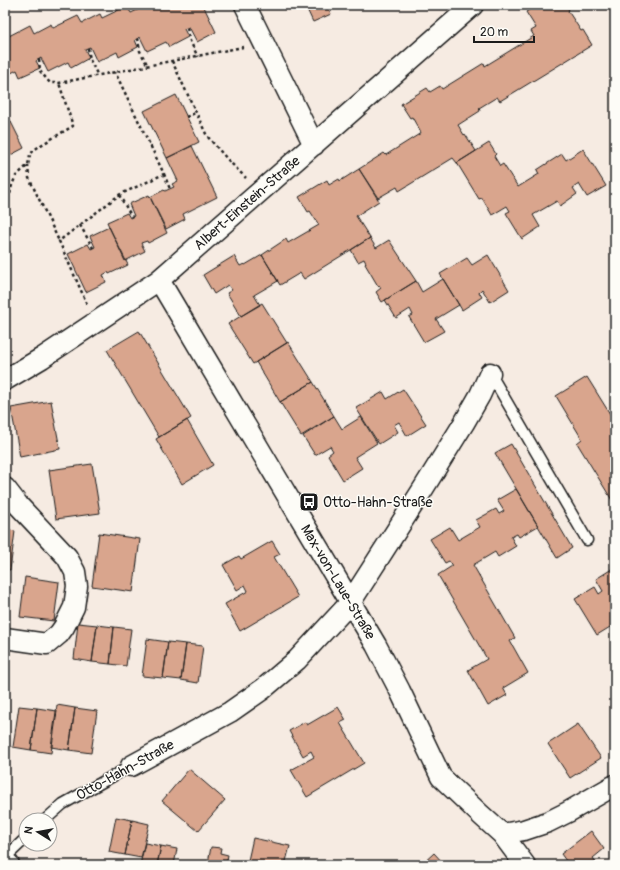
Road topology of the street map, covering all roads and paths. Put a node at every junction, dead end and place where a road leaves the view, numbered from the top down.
1 (245, 5) edge
2 (473, 5) edge
3 (188, 28) dead end
4 (138, 38) dead end
5 (263, 43) junction
6 (88, 48) dead end
7 (198, 57) junction
8 (39, 59) dead end
9 (172, 61) junction
10 (148, 66) junction
11 (114, 72) junction
12 (98, 76) junction
13 (59, 83) junction
14 (195, 113) junction
15 (186, 117) dead end
16 (314, 145) junction
17 (28, 165) junction
18 (164, 174) junction
19 (170, 189) dead end
20 (260, 192) junction
21 (119, 195) junction
22 (5, 197) edge
23 (132, 217) dead end
24 (80, 225) junction
25 (59, 240) junction
26 (93, 248) dead end
27 (159, 280) junction
28 (96, 323) junction
29 (490, 373) joint
30 (5, 380) edge
31 (5, 488) edge
32 (587, 540) dead end
33 (350, 603) junction
34 (5, 638) edge
35 (131, 766) joint
36 (615, 785) edge
37 (54, 812) edge
38 (502, 834) junction
39 (18, 844) edge
40 (5, 858) edge
41 (5, 863) edge
42 (8, 865) edge
43 (525, 865) edge

1 - 5 street
2 - 16 street, Albert-Einstein-Straße
3 - 7 path
4 - 10 path
5 - 7 path
5 - 16 street
6 - 12 path
7 - 9 path
8 - 13 path
9 - 10 path
9 - 14 path
10 - 11 path
11 - 12 path
11 - 18 path
12 - 13 path
13 - 17 path
14 - 15 path
14 - 20 path
16 - 20 street, Albert-Einstein-Straße
17 - 22 path
17 - 25 path
18 - 19 path
18 - 21 path
20 - 27 street, Albert-Einstein-Straße
21 - 23 path
21 - 24 path
24 - 25 path
24 - 26 path
25 - 28 path
27 - 28 street, Albert-Einstein-Straße
27 - 33 street, Max-von-Laue-Straße
28 - 30 street, Albert-Einstein-Straße
29 - 32 lane
29 - 33 street, Otto-Hahn-Straße
31 - 34 street
33 - 35 street, Otto-Hahn-Straße
33 - 38 street, Max-von-Laue-Straße
35 - 37 lane, Otto-Hahn-Straße
36 - 38 street
38 - 43 street, Max-von-Laue-Straße
39 - 40 lane
41 - 42 main road

